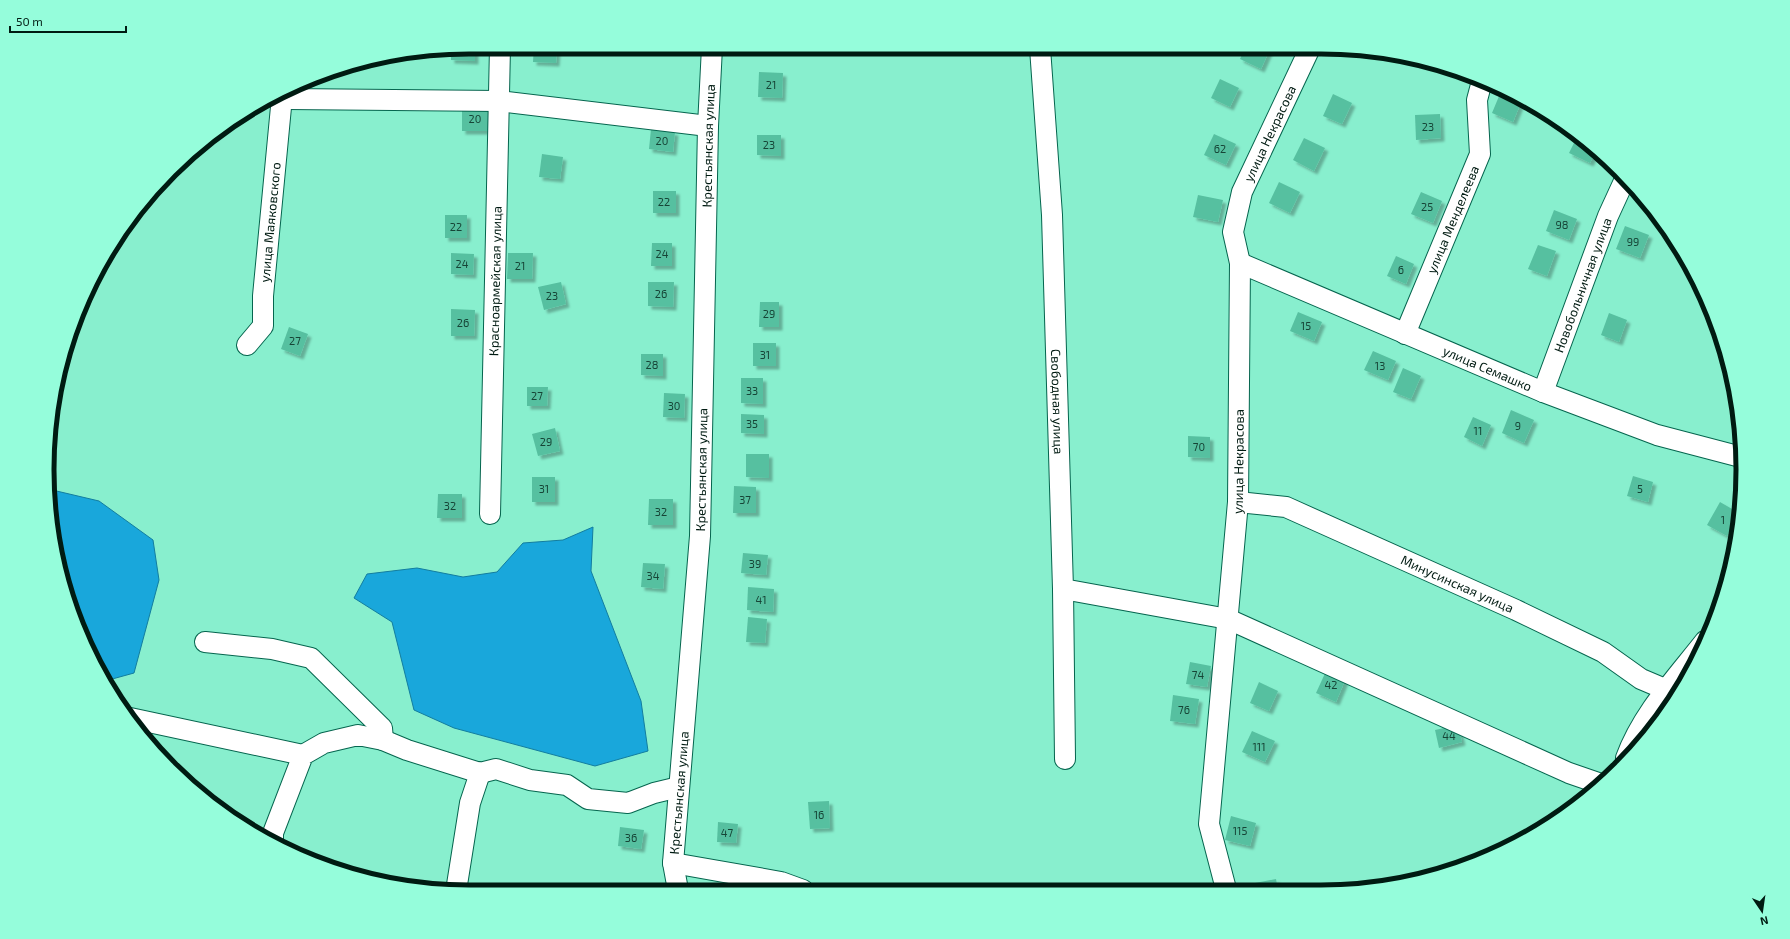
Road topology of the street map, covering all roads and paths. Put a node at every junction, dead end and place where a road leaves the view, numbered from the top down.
1 (500, 54) edge
2 (712, 54) edge
3 (1040, 54) edge
4 (1307, 54) edge
5 (1481, 86) edge
6 (287, 97) edge
7 (280, 100) edge
8 (499, 101) junction
9 (708, 126) junction
10 (1622, 185) edge
11 (1240, 263) junction
12 (1405, 334) junction
13 (247, 345) dead end
14 (1543, 392) junction
15 (1735, 456) edge
16 (1238, 502) junction
17 (490, 514) dead end
18 (1063, 589) junction
19 (1228, 619) junction
20 (205, 642) dead end
21 (1687, 665) edge
22 (1667, 690) junction
23 (138, 720) edge
24 (383, 740) junction
25 (1631, 746) edge
26 (302, 755) junction
27 (1065, 759) dead end
28 (480, 773) junction
29 (1594, 782) edge
30 (679, 787) junction
31 (274, 836) edge
32 (673, 863) junction
33 (457, 885) edge
34 (677, 885) edge
35 (789, 885) edge
36 (1225, 885) edge

1 - 8 street, Красноармейская улица
2 - 9 street, Крестьянская улица
3 - 18 street, Свободная улица
4 - 11 street, улица Некрасова
5 - 12 street, улица Менделеева
6 - 8 street
7 - 13 street, улица Маяковского
8 - 9 street
8 - 17 street, Красноармейская улица
9 - 30 street, Крестьянская улица
10 - 14 street, Новобольничная улица
11 - 12 street, улица Семашко
11 - 16 street, улица Некрасова
12 - 14 street, улица Семашко
14 - 15 street, улица Семашко
16 - 19 street, улица Некрасова
16 - 22 street, Минусинская улица
18 - 19 street
18 - 27 street, Свободная улица
19 - 29 street
19 - 36 street, улица Некрасова
20 - 24 street
21 - 22 street
22 - 25 street
23 - 26 street
24 - 26 street
24 - 28 street
26 - 31 street
28 - 30 street
28 - 33 street
30 - 32 street, Крестьянская улица
32 - 34 street, Крестьянская улица
32 - 35 street

